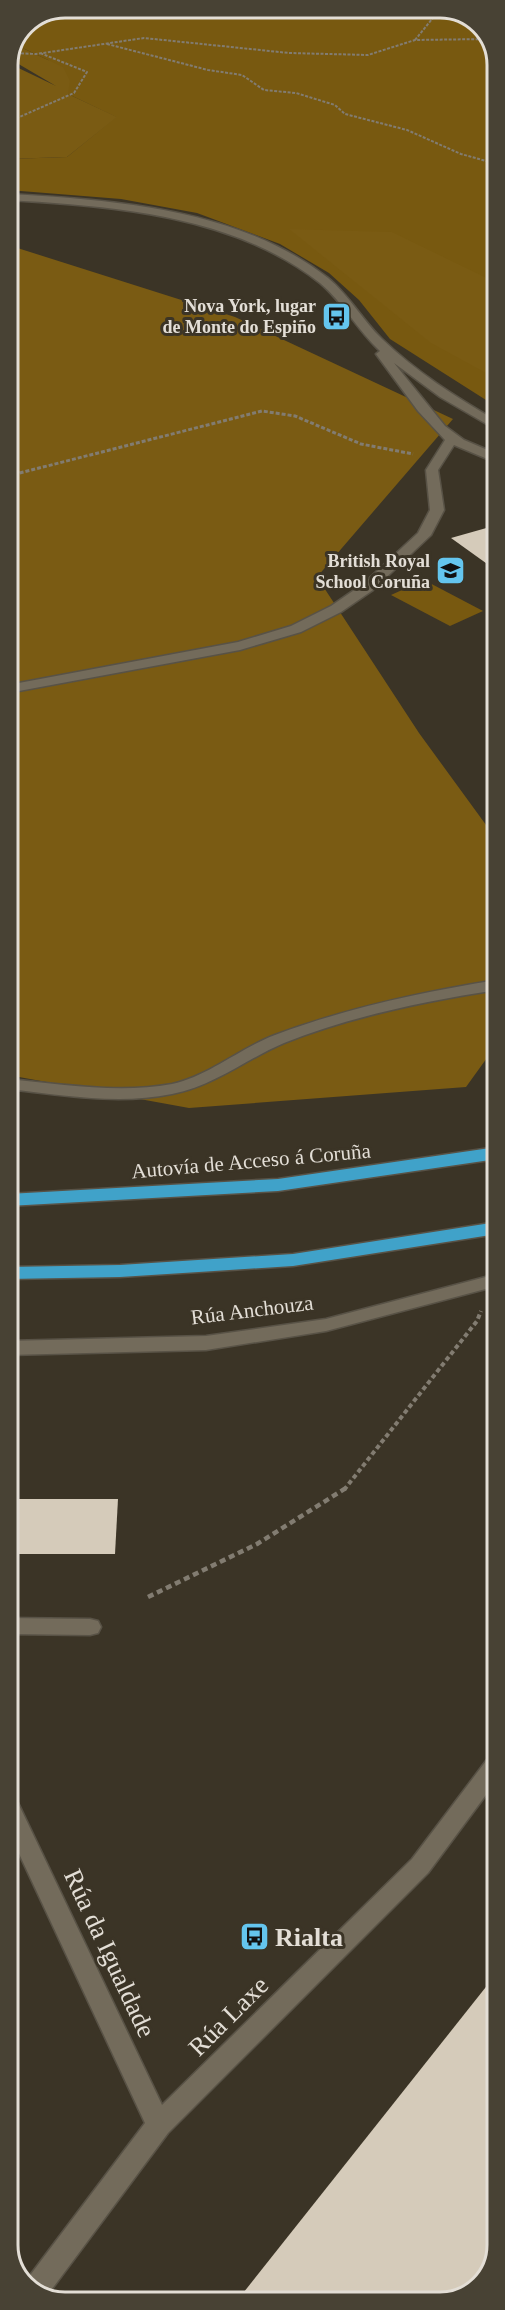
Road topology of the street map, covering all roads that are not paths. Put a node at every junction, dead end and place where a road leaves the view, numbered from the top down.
1 (18, 198) edge
2 (364, 328) junction
3 (487, 420) edge
4 (452, 439) junction
5 (487, 453) edge
6 (18, 687) edge
7 (487, 988) edge
8 (18, 1085) edge
9 (487, 1155) edge
10 (18, 1199) edge
11 (487, 1230) edge
12 (18, 1273) edge
13 (487, 1282) edge
14 (18, 1348) edge
15 (18, 1626) edge
16 (90, 1627) dead end
17 (487, 1776) edge
18 (18, 1826) edge
19 (159, 2125) junction
20 (39, 2284) edge

1 - 2 street
2 - 3 street
2 - 4 street
4 - 5 street
4 - 6 street
7 - 8 street
9 - 10 highway, Autovía de Acceso á Coruña
11 - 12 highway
13 - 14 street, Rúa Anchouza
15 - 16 street
17 - 19 street, Rúa Laxe
18 - 19 street, Rúa da Igualdade
19 - 20 street, Rúa Laxe

